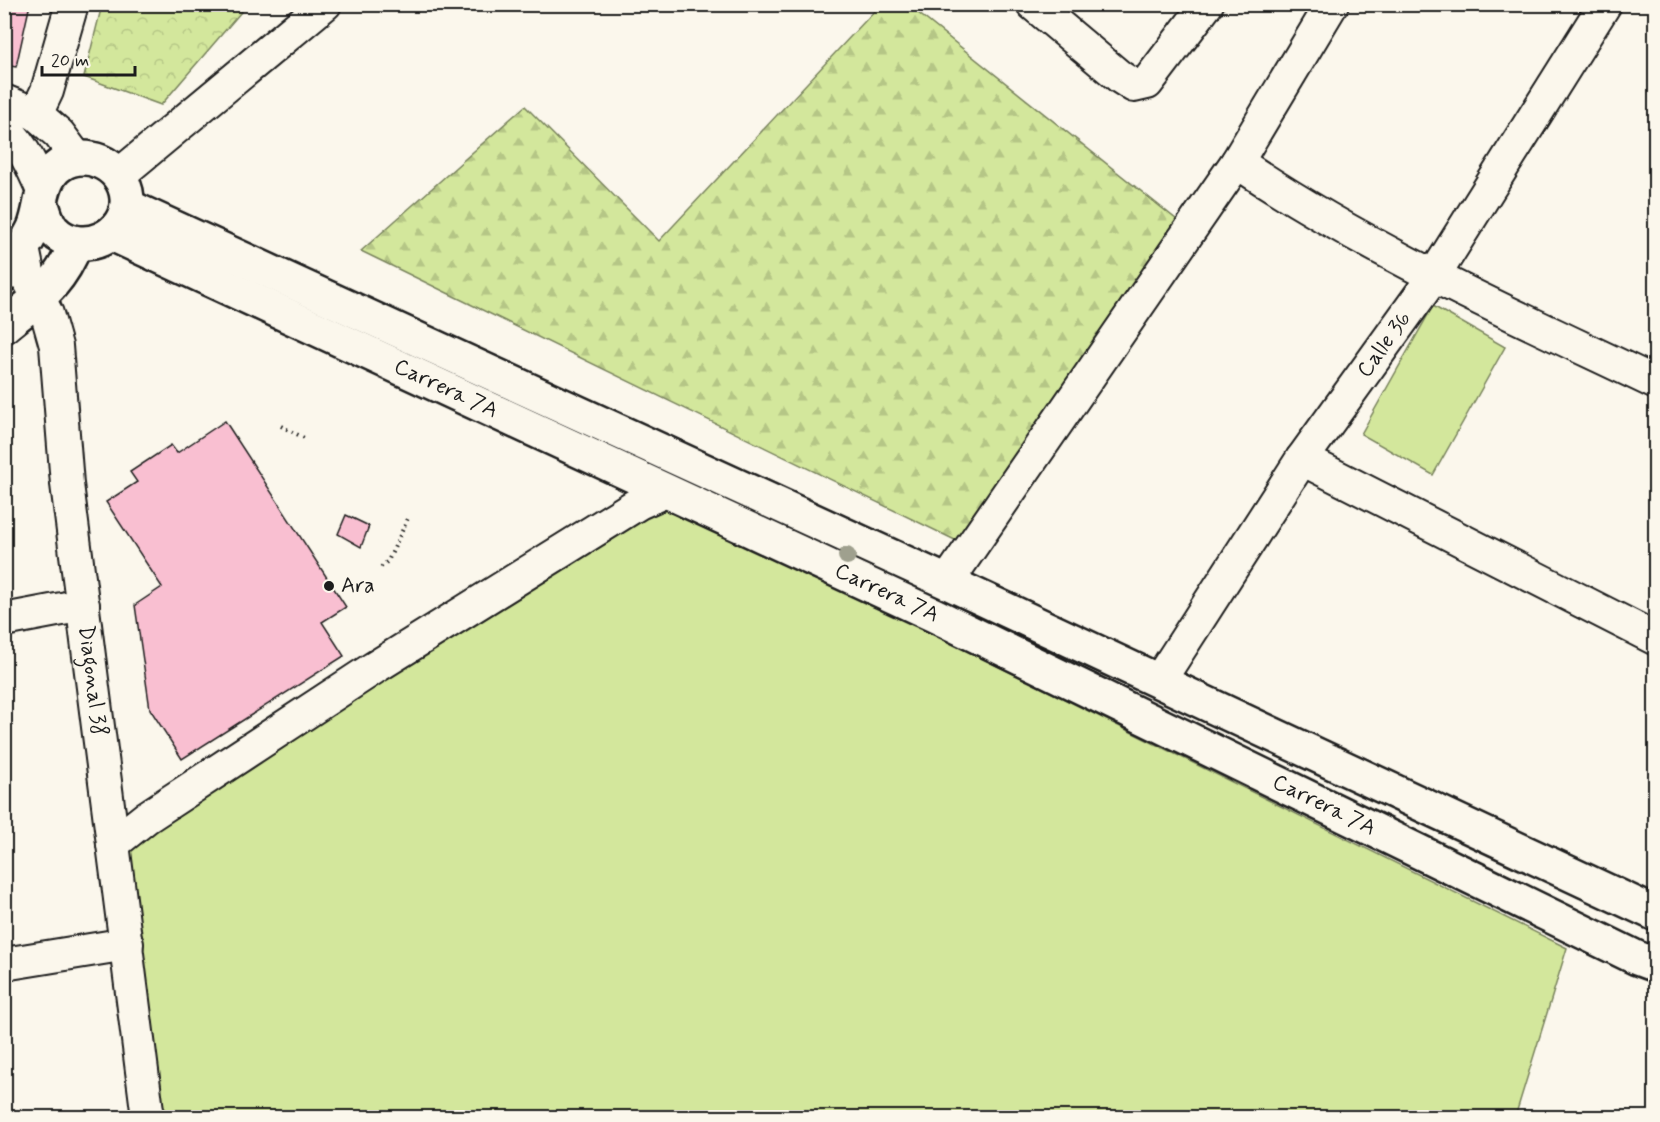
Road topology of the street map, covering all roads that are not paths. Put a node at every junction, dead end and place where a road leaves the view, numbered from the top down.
1 (72, 4) edge
2 (325, 4) edge
3 (1034, 4) edge
4 (1207, 4) edge
5 (1332, 4) edge
6 (1605, 4) edge
7 (4, 101) edge
8 (36, 114) junction
9 (4, 127) edge
10 (77, 158) junction
11 (1238, 162) junction
12 (42, 198) junction
13 (119, 205) junction
14 (76, 243) junction
15 (23, 248) junction
16 (4, 275) edge
17 (1434, 276) junction
18 (38, 298) junction
19 (4, 326) edge
20 (1656, 383) edge
21 (1302, 459) junction
22 (666, 491) junction
23 (947, 582) junction
24 (82, 605) junction
25 (4, 620) edge
26 (1656, 639) edge
27 (1159, 681) junction
28 (113, 844) junction
29 (1656, 914) edge
30 (127, 944) junction
31 (4, 964) edge
32 (1656, 965) edge
33 (148, 1118) edge

1 - 8 street
2 - 13 street
3 - 4 street
5 - 11 street
6 - 17 street, Calle 36
7 - 8 street
8 - 10 street
9 - 12 street
10 - 12 main road
10 - 13 main road
11 - 17 street
11 - 23 street
12 - 14 main road
12 - 15 main road
13 - 14 main road
13 - 22 main road, Carrera 7A
13 - 23 main road, Carrera 7A
14 - 18 main road
15 - 16 main road
15 - 18 street, Diagonal 38
17 - 20 street
17 - 21 street, Calle 36
18 - 19 main road
18 - 24 street, Diagonal 38
21 - 26 street
21 - 27 street, Calle 36
22 - 28 street
22 - 32 main road, Carrera 7A
23 - 27 main road, Carrera 7A
24 - 25 street
24 - 28 street, Diagonal 38
27 - 29 main road, Carrera 7A
28 - 30 street, Diagonal 38
30 - 31 street
30 - 33 street, Diagonal 38

